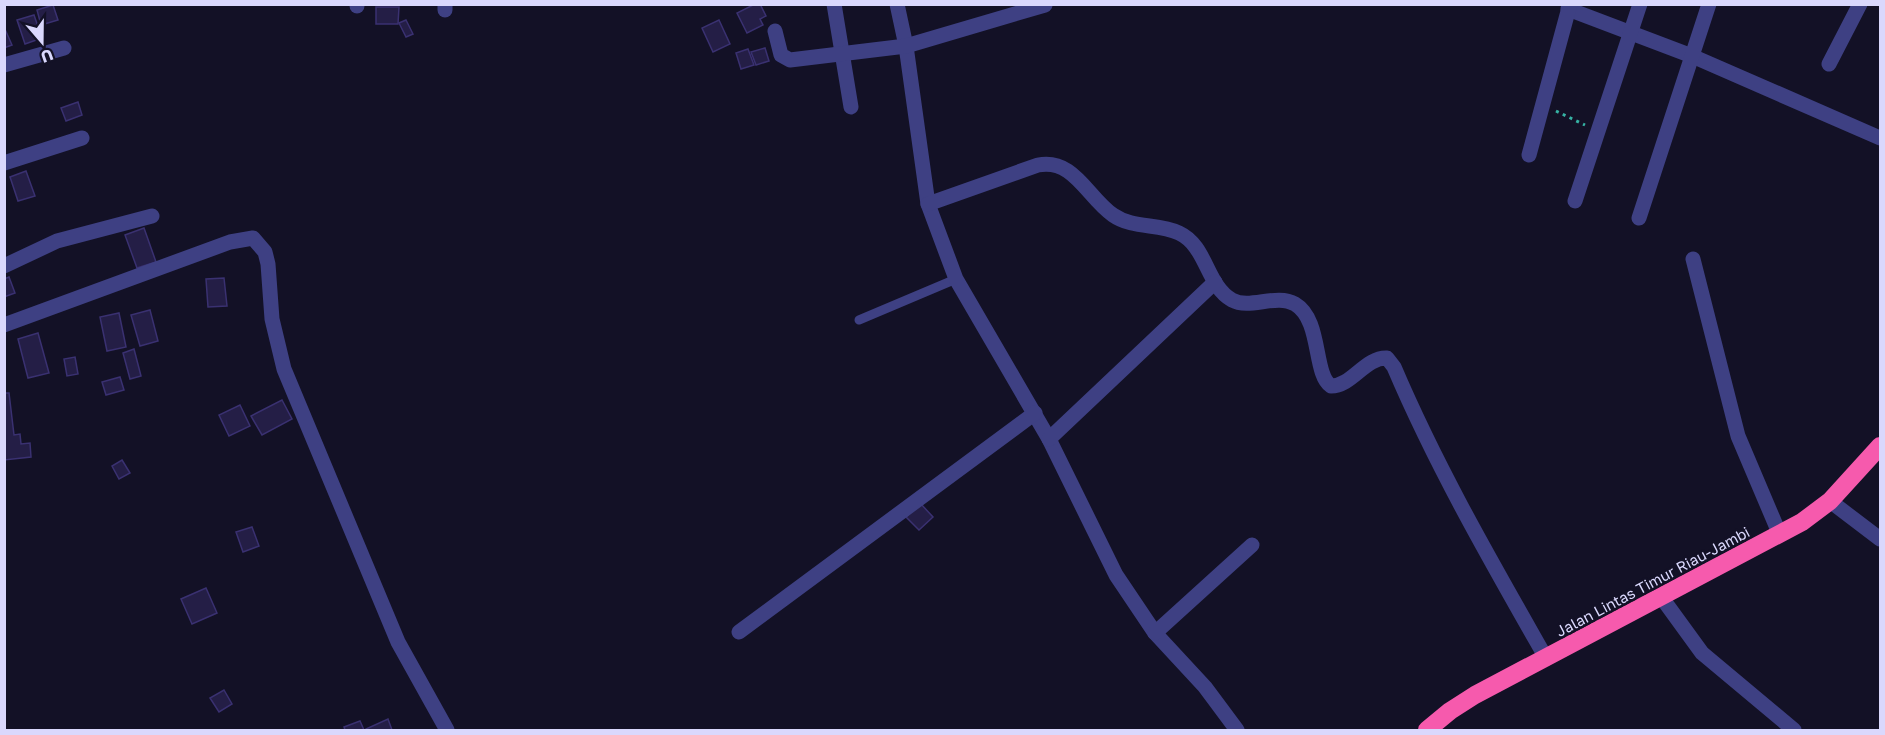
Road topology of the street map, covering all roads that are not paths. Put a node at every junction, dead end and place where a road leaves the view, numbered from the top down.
1 (834, 4) edge
2 (897, 4) edge
3 (1640, 4) edge
4 (1709, 4) edge
5 (1860, 4) edge
6 (1045, 5) edge
7 (1569, 7) edge
8 (775, 31) dead end
9 (1630, 33) junction
10 (906, 46) junction
11 (64, 48) dead end
12 (842, 54) junction
13 (1692, 56) junction
14 (1829, 64) dead end
15 (4, 65) edge
16 (851, 107) dead end
17 (82, 138) dead end
18 (1881, 138) edge
19 (1529, 154) dead end
20 (4, 163) edge
21 (1575, 201) dead end
22 (928, 204) junction
23 (152, 216) dead end
24 (1639, 218) dead end
25 (1693, 259) dead end
26 (4, 266) edge
27 (956, 279) junction
28 (1215, 282) junction
29 (859, 320) dead end
30 (4, 325) edge
31 (1035, 413) junction
32 (1049, 439) junction
33 (1881, 446) edge
34 (1830, 501) junction
35 (1780, 535) junction
36 (1881, 540) edge
37 (1252, 545) dead end
38 (1662, 598) junction
39 (739, 632) dead end
40 (1155, 633) junction
41 (1546, 658) junction
42 (447, 730) edge
43 (1237, 730) edge
44 (1427, 730) edge
45 (1794, 730) edge

1 - 12 street
2 - 10 street
3 - 9 street
4 - 13 street
5 - 14 street
6 - 10 street
7 - 9 street
7 - 19 street
8 - 12 street
9 - 13 street
9 - 21 street
10 - 12 street
10 - 22 street
11 - 15 street
12 - 16 street
13 - 18 street
13 - 24 street
17 - 20 street
22 - 27 street
22 - 28 street
23 - 26 street
25 - 35 street
27 - 29 lane
27 - 31 street
28 - 32 street
28 - 41 street
30 - 42 street
31 - 32 street
31 - 39 street
32 - 40 street
33 - 34 highway, Jalan Lintas Timur Riau-Jambi
34 - 35 highway, Jalan Lintas Timur Riau-Jambi
34 - 36 street
35 - 38 highway, Jalan Lintas Timur Riau-Jambi
37 - 40 street
38 - 41 highway, Jalan Lintas Timur Riau-Jambi
38 - 45 street
40 - 43 street
41 - 44 highway, Jalan Lintas Timur Riau-Jambi

